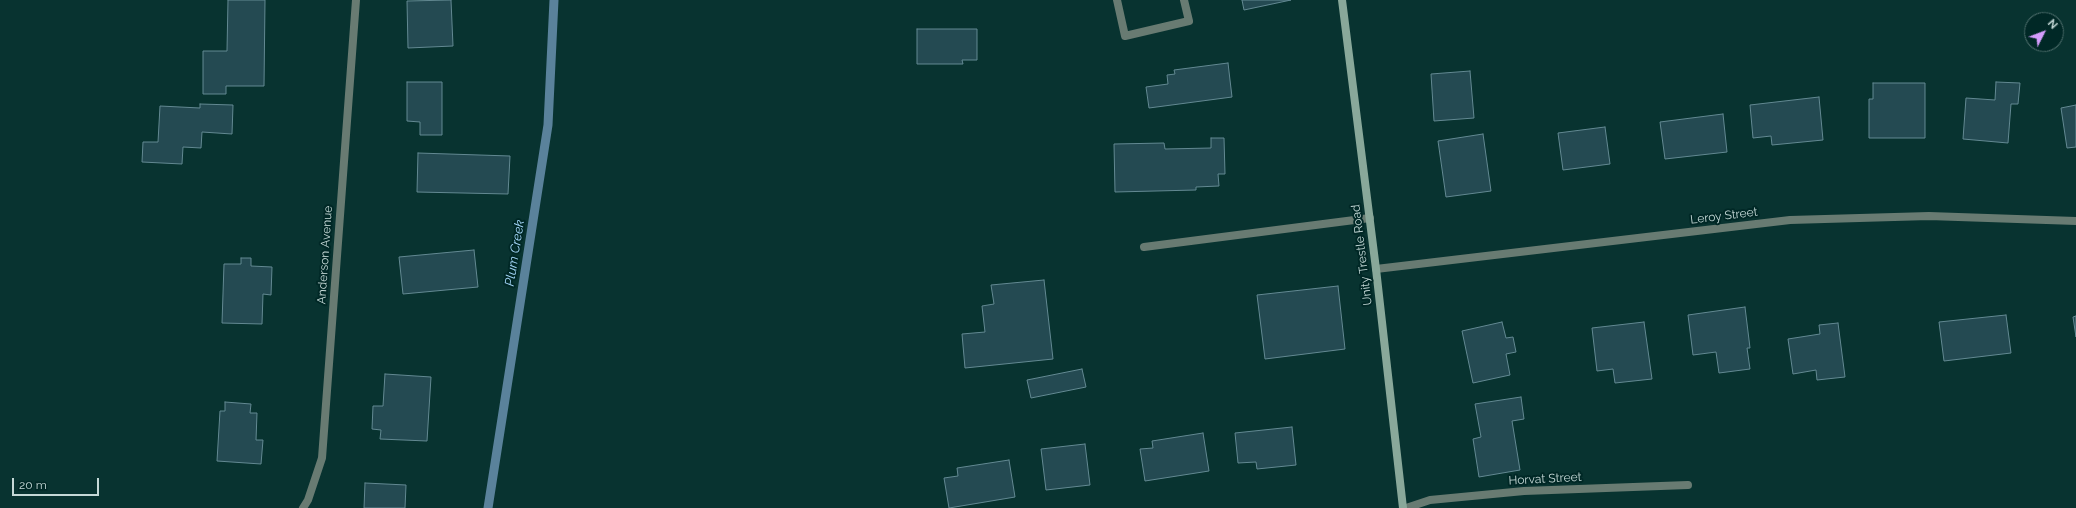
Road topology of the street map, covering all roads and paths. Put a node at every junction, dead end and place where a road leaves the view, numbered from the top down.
1 (356, 0) edge
2 (1117, 0) edge
3 (1184, 0) edge
4 (1342, 0) edge
5 (1370, 218) junction
6 (2076, 221) edge
7 (1144, 247) dead end
8 (1376, 269) junction
9 (1688, 485) dead end
10 (303, 508) edge
11 (1405, 508) edge

1 - 10 street, Anderson Avenue
2 - 3 street
4 - 5 street, Unity Trestle Road
5 - 7 street
5 - 8 street, Unity Trestle Road
6 - 8 street, Leroy Street
8 - 11 street, Unity Trestle Road
9 - 11 street, Horvat Street

